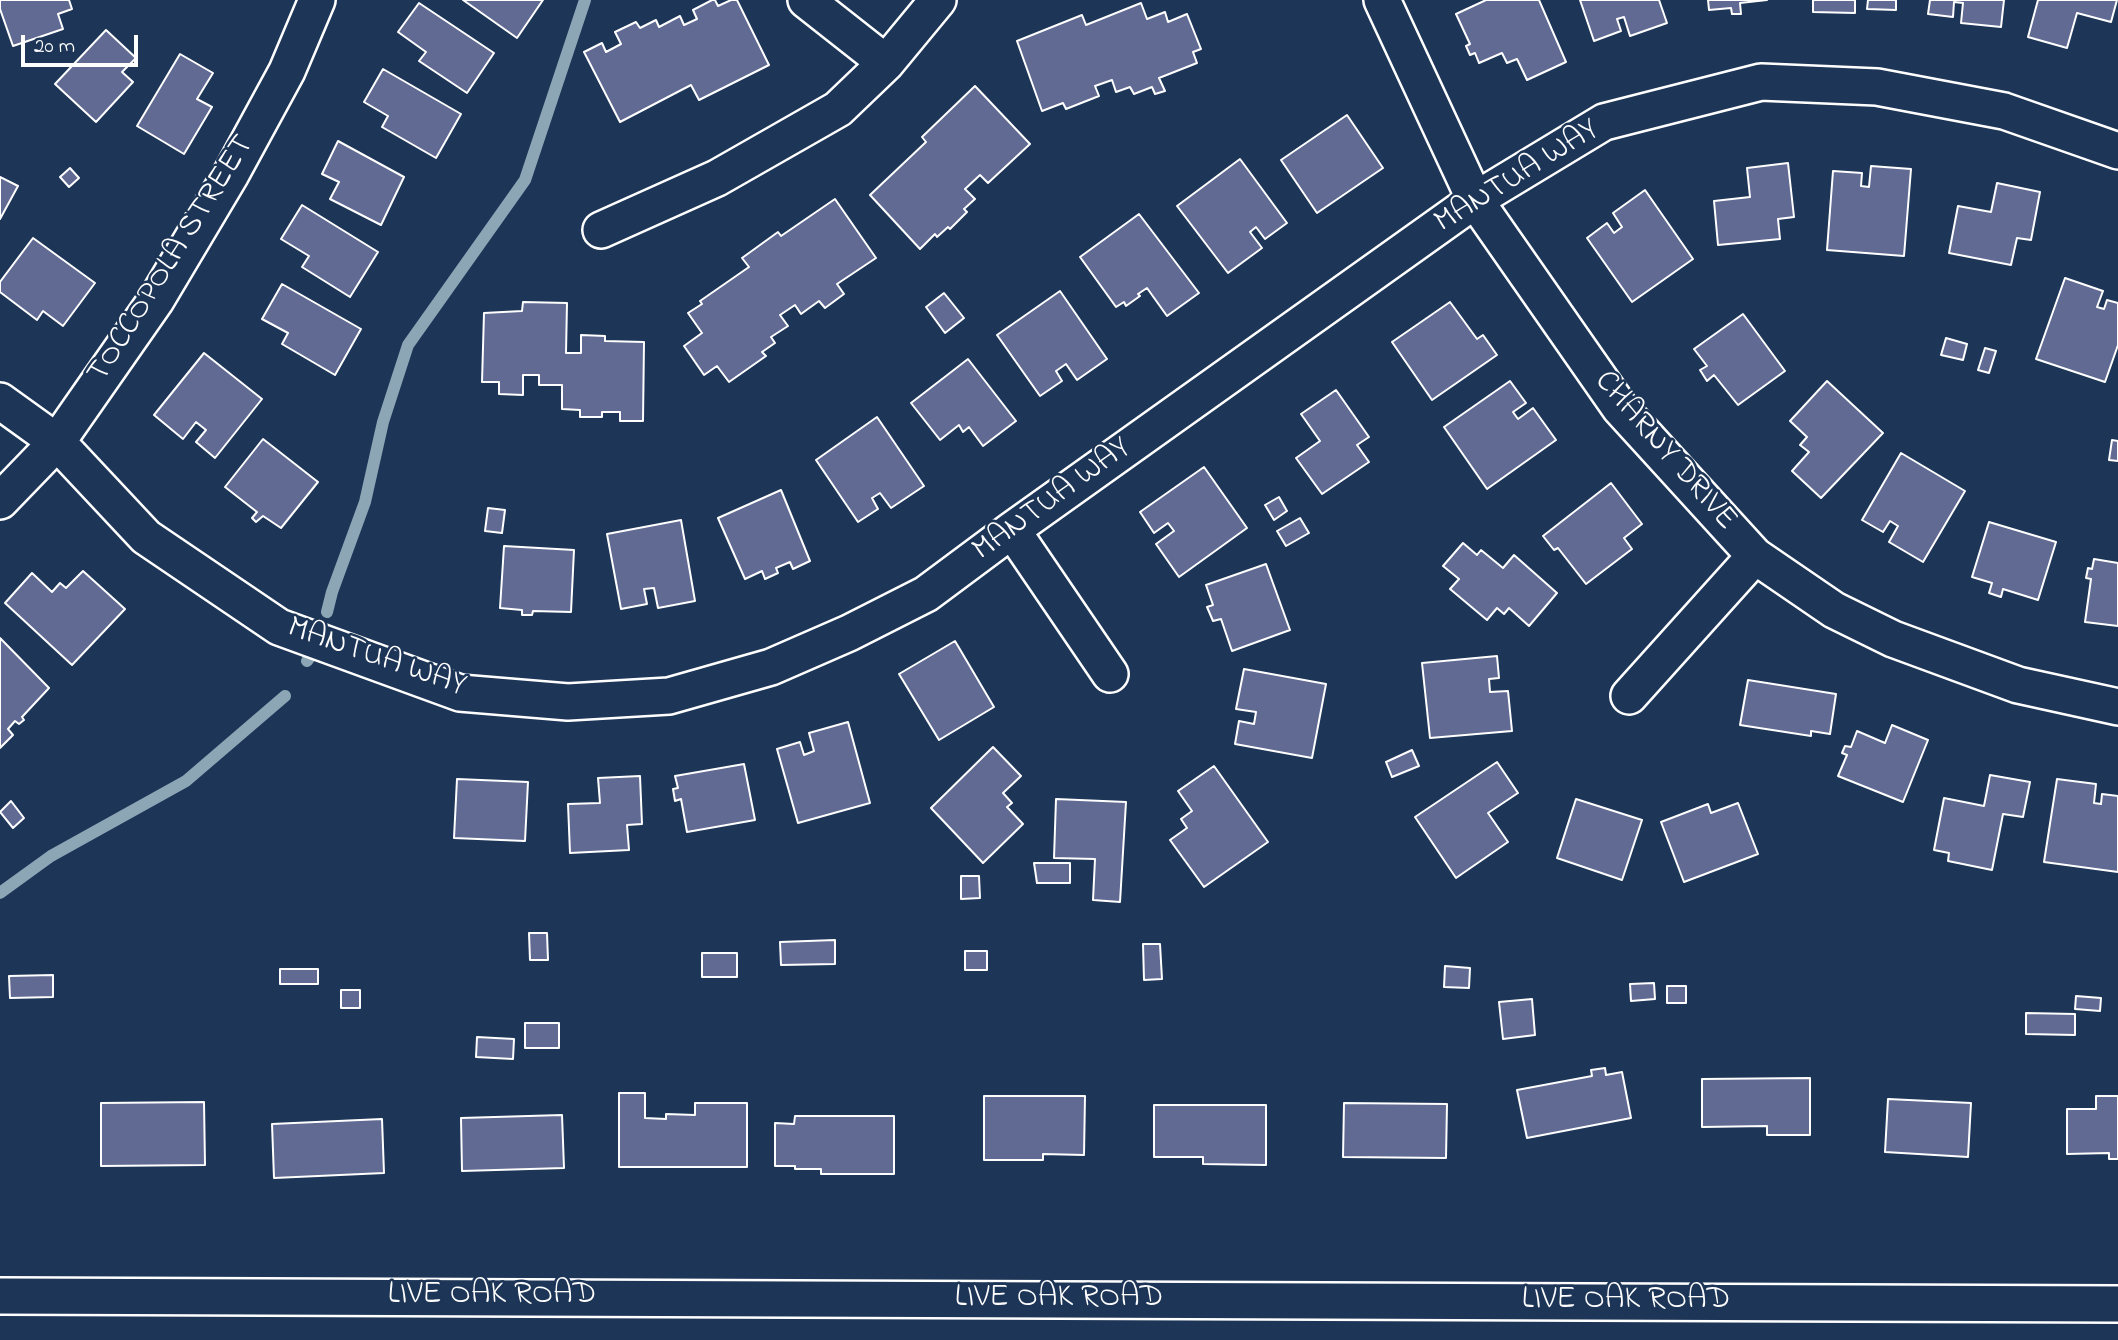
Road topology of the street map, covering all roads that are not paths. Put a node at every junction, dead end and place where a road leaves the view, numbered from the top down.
1 (806, 0) edge
2 (938, 0) edge
3 (1382, 0) edge
4 (314, 1) edge
5 (886, 63) junction
6 (2118, 151) edge
7 (1475, 200) junction
8 (601, 230) dead end
9 (0, 401) edge
10 (57, 442) junction
11 (0, 501) edge
12 (1012, 530) junction
13 (1755, 556) junction
14 (1110, 674) dead end
15 (1629, 696) dead end
16 (2118, 707) edge
17 (0, 1296) edge
18 (2118, 1304) edge

1 - 5 street
2 - 5 street
3 - 7 street, CHARNY DRIVE
4 - 10 street, TOCCOPOLA STREET
5 - 8 street
6 - 7 street, MANTUA WAY
7 - 12 street, MANTUA WAY
7 - 13 street, CHARNY DRIVE
9 - 10 street, MANTUA WAY
10 - 11 street, TOCCOPOLA STREET
10 - 12 street, MANTUA WAY
12 - 14 street
13 - 15 street
13 - 16 street, CHARNY DRIVE
17 - 18 street, LIVE OAK ROAD

